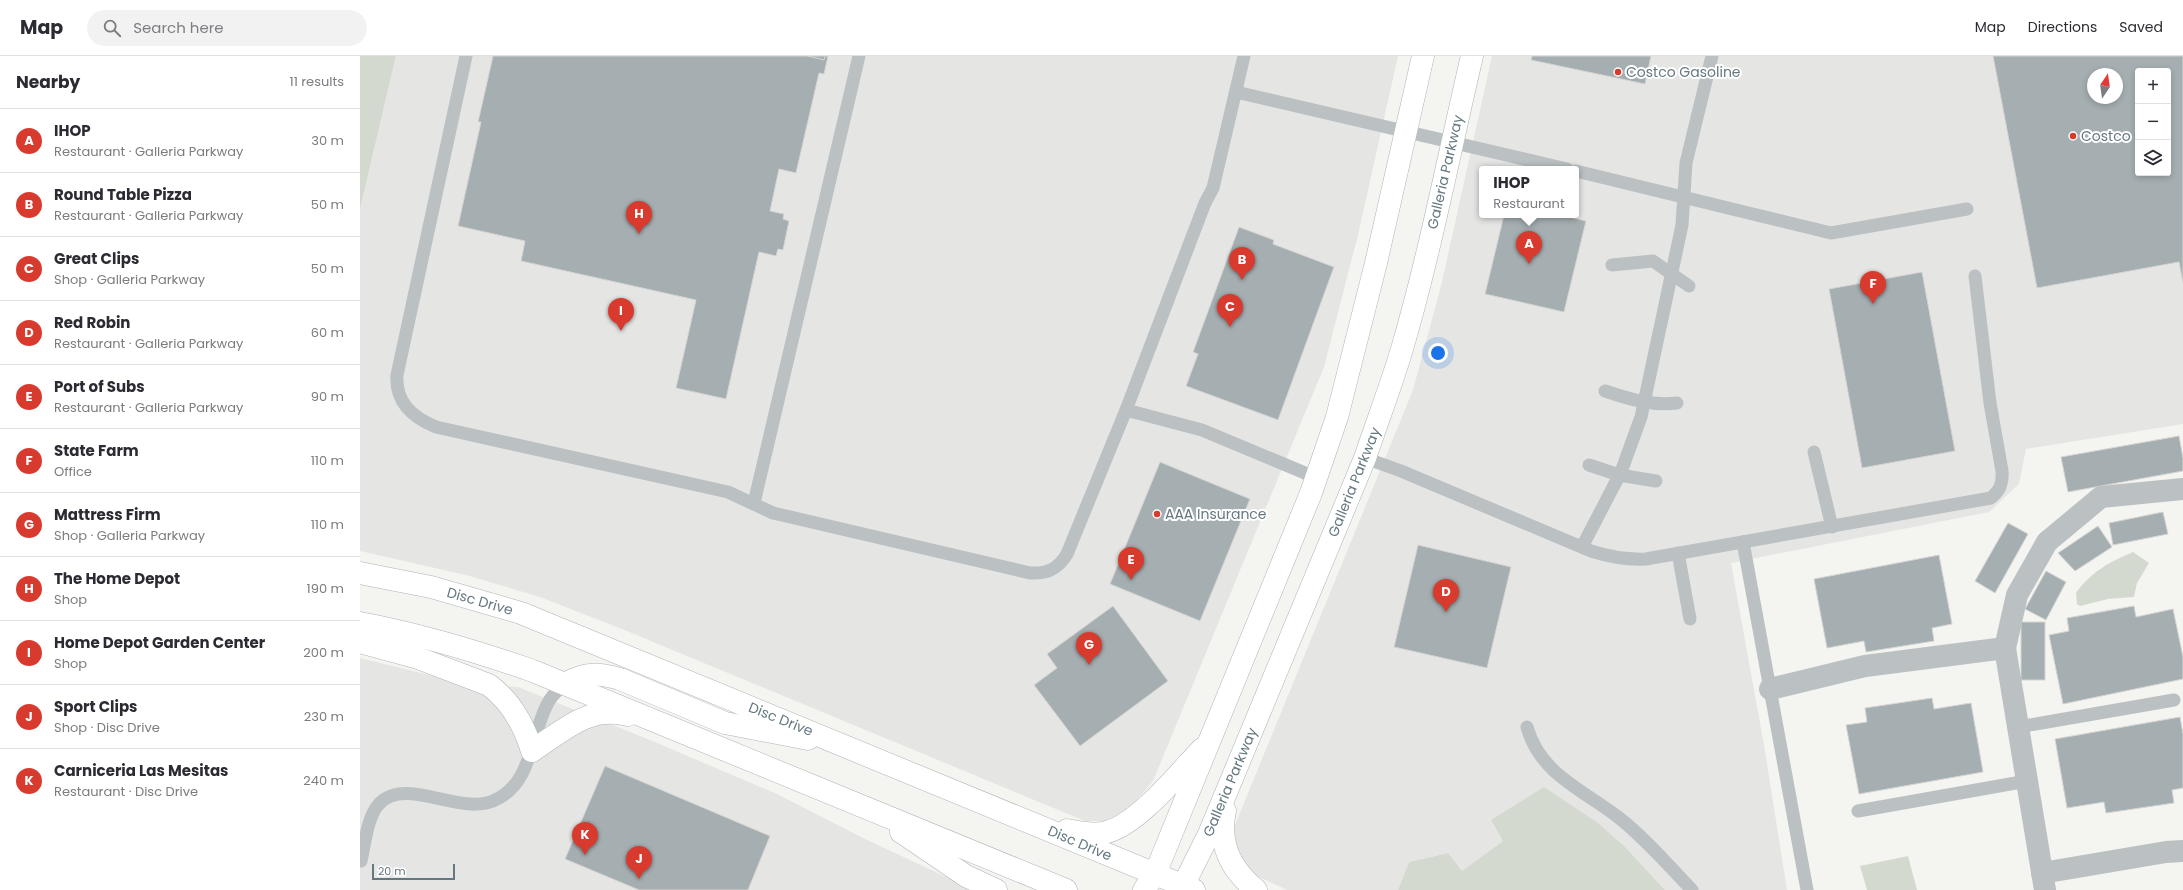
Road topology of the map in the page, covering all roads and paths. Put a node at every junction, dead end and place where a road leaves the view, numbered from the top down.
1 (466, 56) edge
2 (859, 56) edge
3 (1244, 56) edge
4 (1424, 56) edge
5 (1472, 56) edge
6 (1712, 56) edge
7 (1236, 92) junction
8 (1406, 131) junction
9 (1452, 142) junction
10 (1554, 166) edge
11 (1579, 172) edge
12 (1684, 197) junction
13 (1967, 209) dead end
14 (1612, 265) dead end
15 (1671, 274) junction
16 (1975, 276) dead end
17 (1689, 286) dead end
18 (1605, 391) dead end
19 (1644, 403) junction
20 (1677, 403) dead end
21 (1126, 410) junction
22 (1814, 452) dead end
23 (1365, 458) junction
24 (1589, 465) dead end
25 (1619, 475) junction
26 (1317, 478) junction
27 (1656, 481) dead end
28 (2183, 489) edge
29 (754, 503) junction
30 (1832, 526) junction
31 (1742, 542) junction
32 (1582, 547) junction
33 (1678, 553) junction
34 (360, 573) edge
35 (1690, 619) dead end
36 (360, 623) edge
37 (360, 642) edge
38 (2005, 648) junction
39 (566, 683) junction
40 (1770, 689) junction
41 (2174, 700) dead end
42 (664, 724) junction
43 (1527, 727) dead end
44 (2018, 727) junction
45 (1210, 741) junction
46 (847, 746) junction
47 (532, 752) junction
48 (1242, 753) junction
49 (2027, 781) junction
50 (862, 806) junction
51 (1858, 811) dead end
52 (1035, 824) junction
53 (2183, 851) edge
54 (361, 861) dead end
55 (1149, 882) edge
56 (2043, 882) edge
57 (1186, 889) edge
58 (996, 890) edge
59 (1066, 890) edge
60 (1256, 890) edge
61 (1692, 890) edge
62 (1807, 890) edge

1 - 29 lane
2 - 29 lane
3 - 7 lane
4 - 8 main road
5 - 9 main road, Galleria Parkway
6 - 12 lane
7 - 8 lane
7 - 21 lane
8 - 9 lane
8 - 26 main road
9 - 10 lane
9 - 23 main road, Galleria Parkway
11 - 12 lane
12 - 13 lane
12 - 15 lane
14 - 15 lane
15 - 17 lane
15 - 19 lane
16 - 30 lane
18 - 19 lane
19 - 20 lane
19 - 25 lane
21 - 26 lane
21 - 29 lane
22 - 30 lane
23 - 32 lane
23 - 48 main road, Galleria Parkway
24 - 25 lane
25 - 27 lane
25 - 32 lane
26 - 45 main road
28 - 38 street
30 - 31 lane
31 - 33 lane
31 - 40 lane
32 - 33 lane
33 - 35 lane
34 - 46 main road, Disc Drive
36 - 39 main road
37 - 47 main road
38 - 40 street
38 - 44 street
39 - 42 main road
39 - 46 main road
39 - 47 lane
40 - 62 lane
41 - 44 lane
42 - 47 main road
42 - 50 main road
43 - 61 lane
44 - 49 street
45 - 52 main road
45 - 55 main road
46 - 52 main road, Disc Drive
47 - 54 lane
48 - 57 main road, Galleria Parkway
48 - 60 main road
49 - 51 lane
49 - 56 street
50 - 58 main road
50 - 59 main road
52 - 55 main road, Disc Drive
53 - 56 street
55 - 57 main road, Disc Drive

